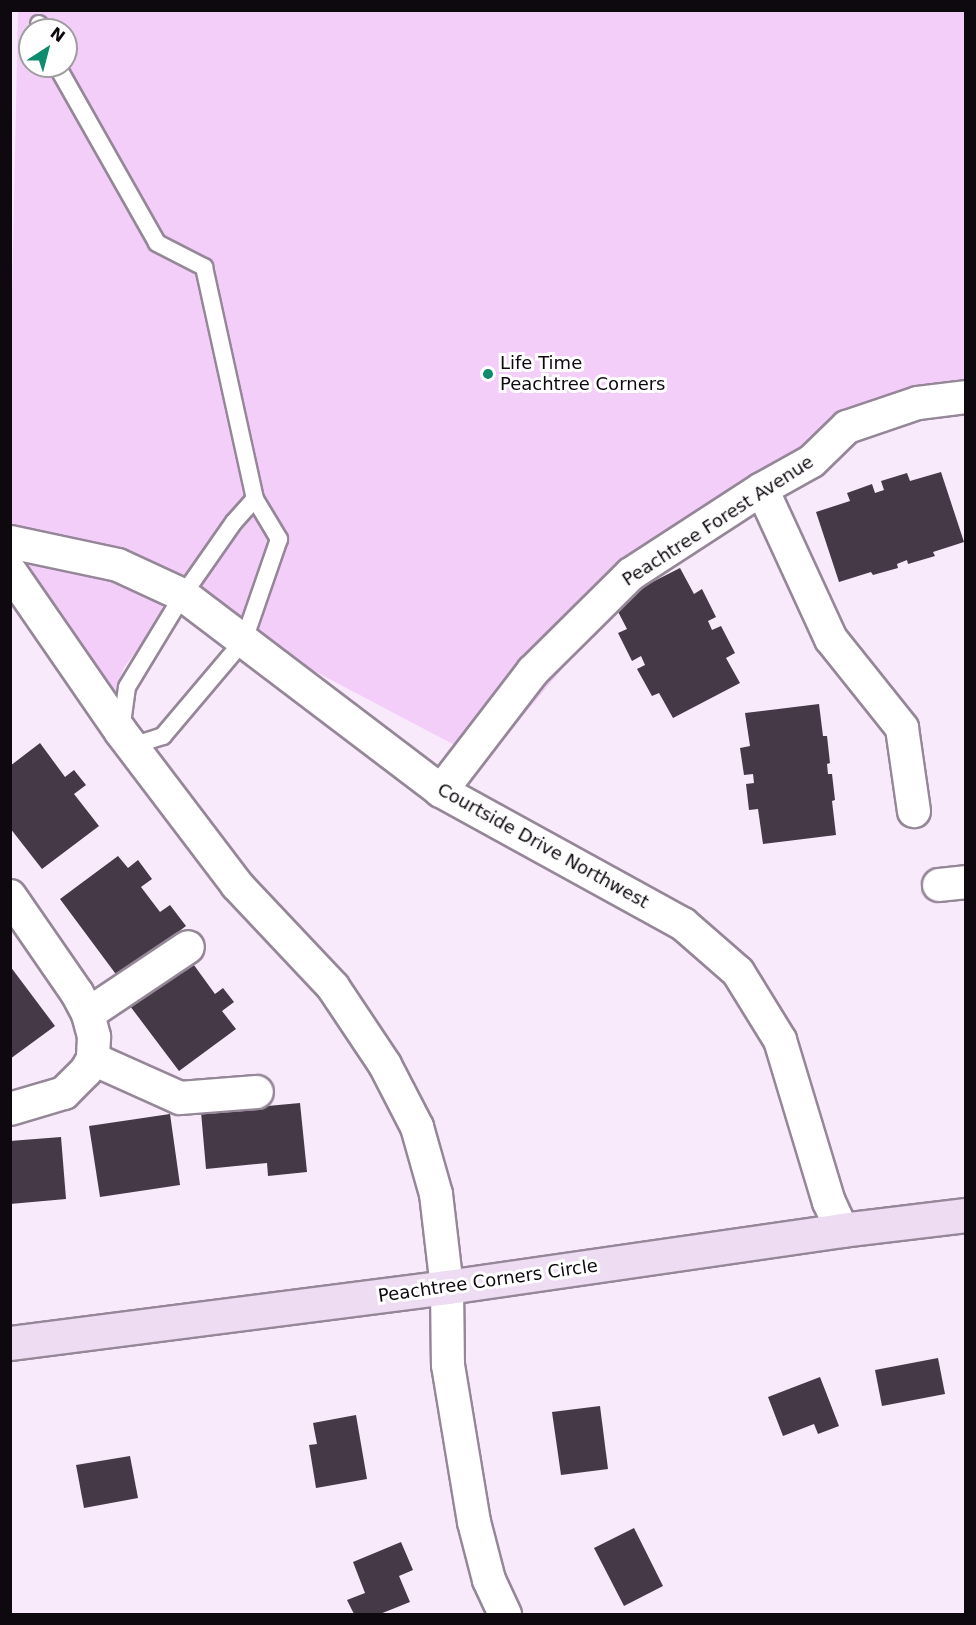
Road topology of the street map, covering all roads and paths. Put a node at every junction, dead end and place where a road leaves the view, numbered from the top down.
1 (64, 78) edge
2 (966, 397) edge
3 (762, 489) junction
4 (255, 499) junction
5 (10, 543) edge
6 (10, 571) edge
7 (183, 595) junction
8 (244, 640) junction
9 (127, 739) junction
10 (441, 791) junction
11 (914, 811) dead end
12 (10, 897) edge
13 (188, 947) dead end
14 (88, 1014) junction
15 (93, 1059) junction
16 (257, 1092) dead end
17 (10, 1109) edge
18 (966, 1215) edge
19 (842, 1230) junction
20 (447, 1287) junction
21 (10, 1343) edge
22 (505, 1614) edge

1 - 4 lane
2 - 3 street, Peachtree Forest Avenue
3 - 10 street, Peachtree Forest Avenue
3 - 11 street
4 - 7 lane
4 - 8 lane
5 - 7 street, Courtside Drive Northwest
6 - 9 street
7 - 8 street, Courtside Drive Northwest
7 - 9 lane
8 - 9 lane
8 - 10 street, Courtside Drive Northwest
9 - 20 street
10 - 19 street, Courtside Drive Northwest
12 - 14 street
13 - 14 street
14 - 15 street
15 - 16 street
15 - 17 street
18 - 19 street, Peachtree Corners Circle
19 - 20 street, Peachtree Corners Circle
20 - 21 street, Peachtree Corners Circle
20 - 22 street

